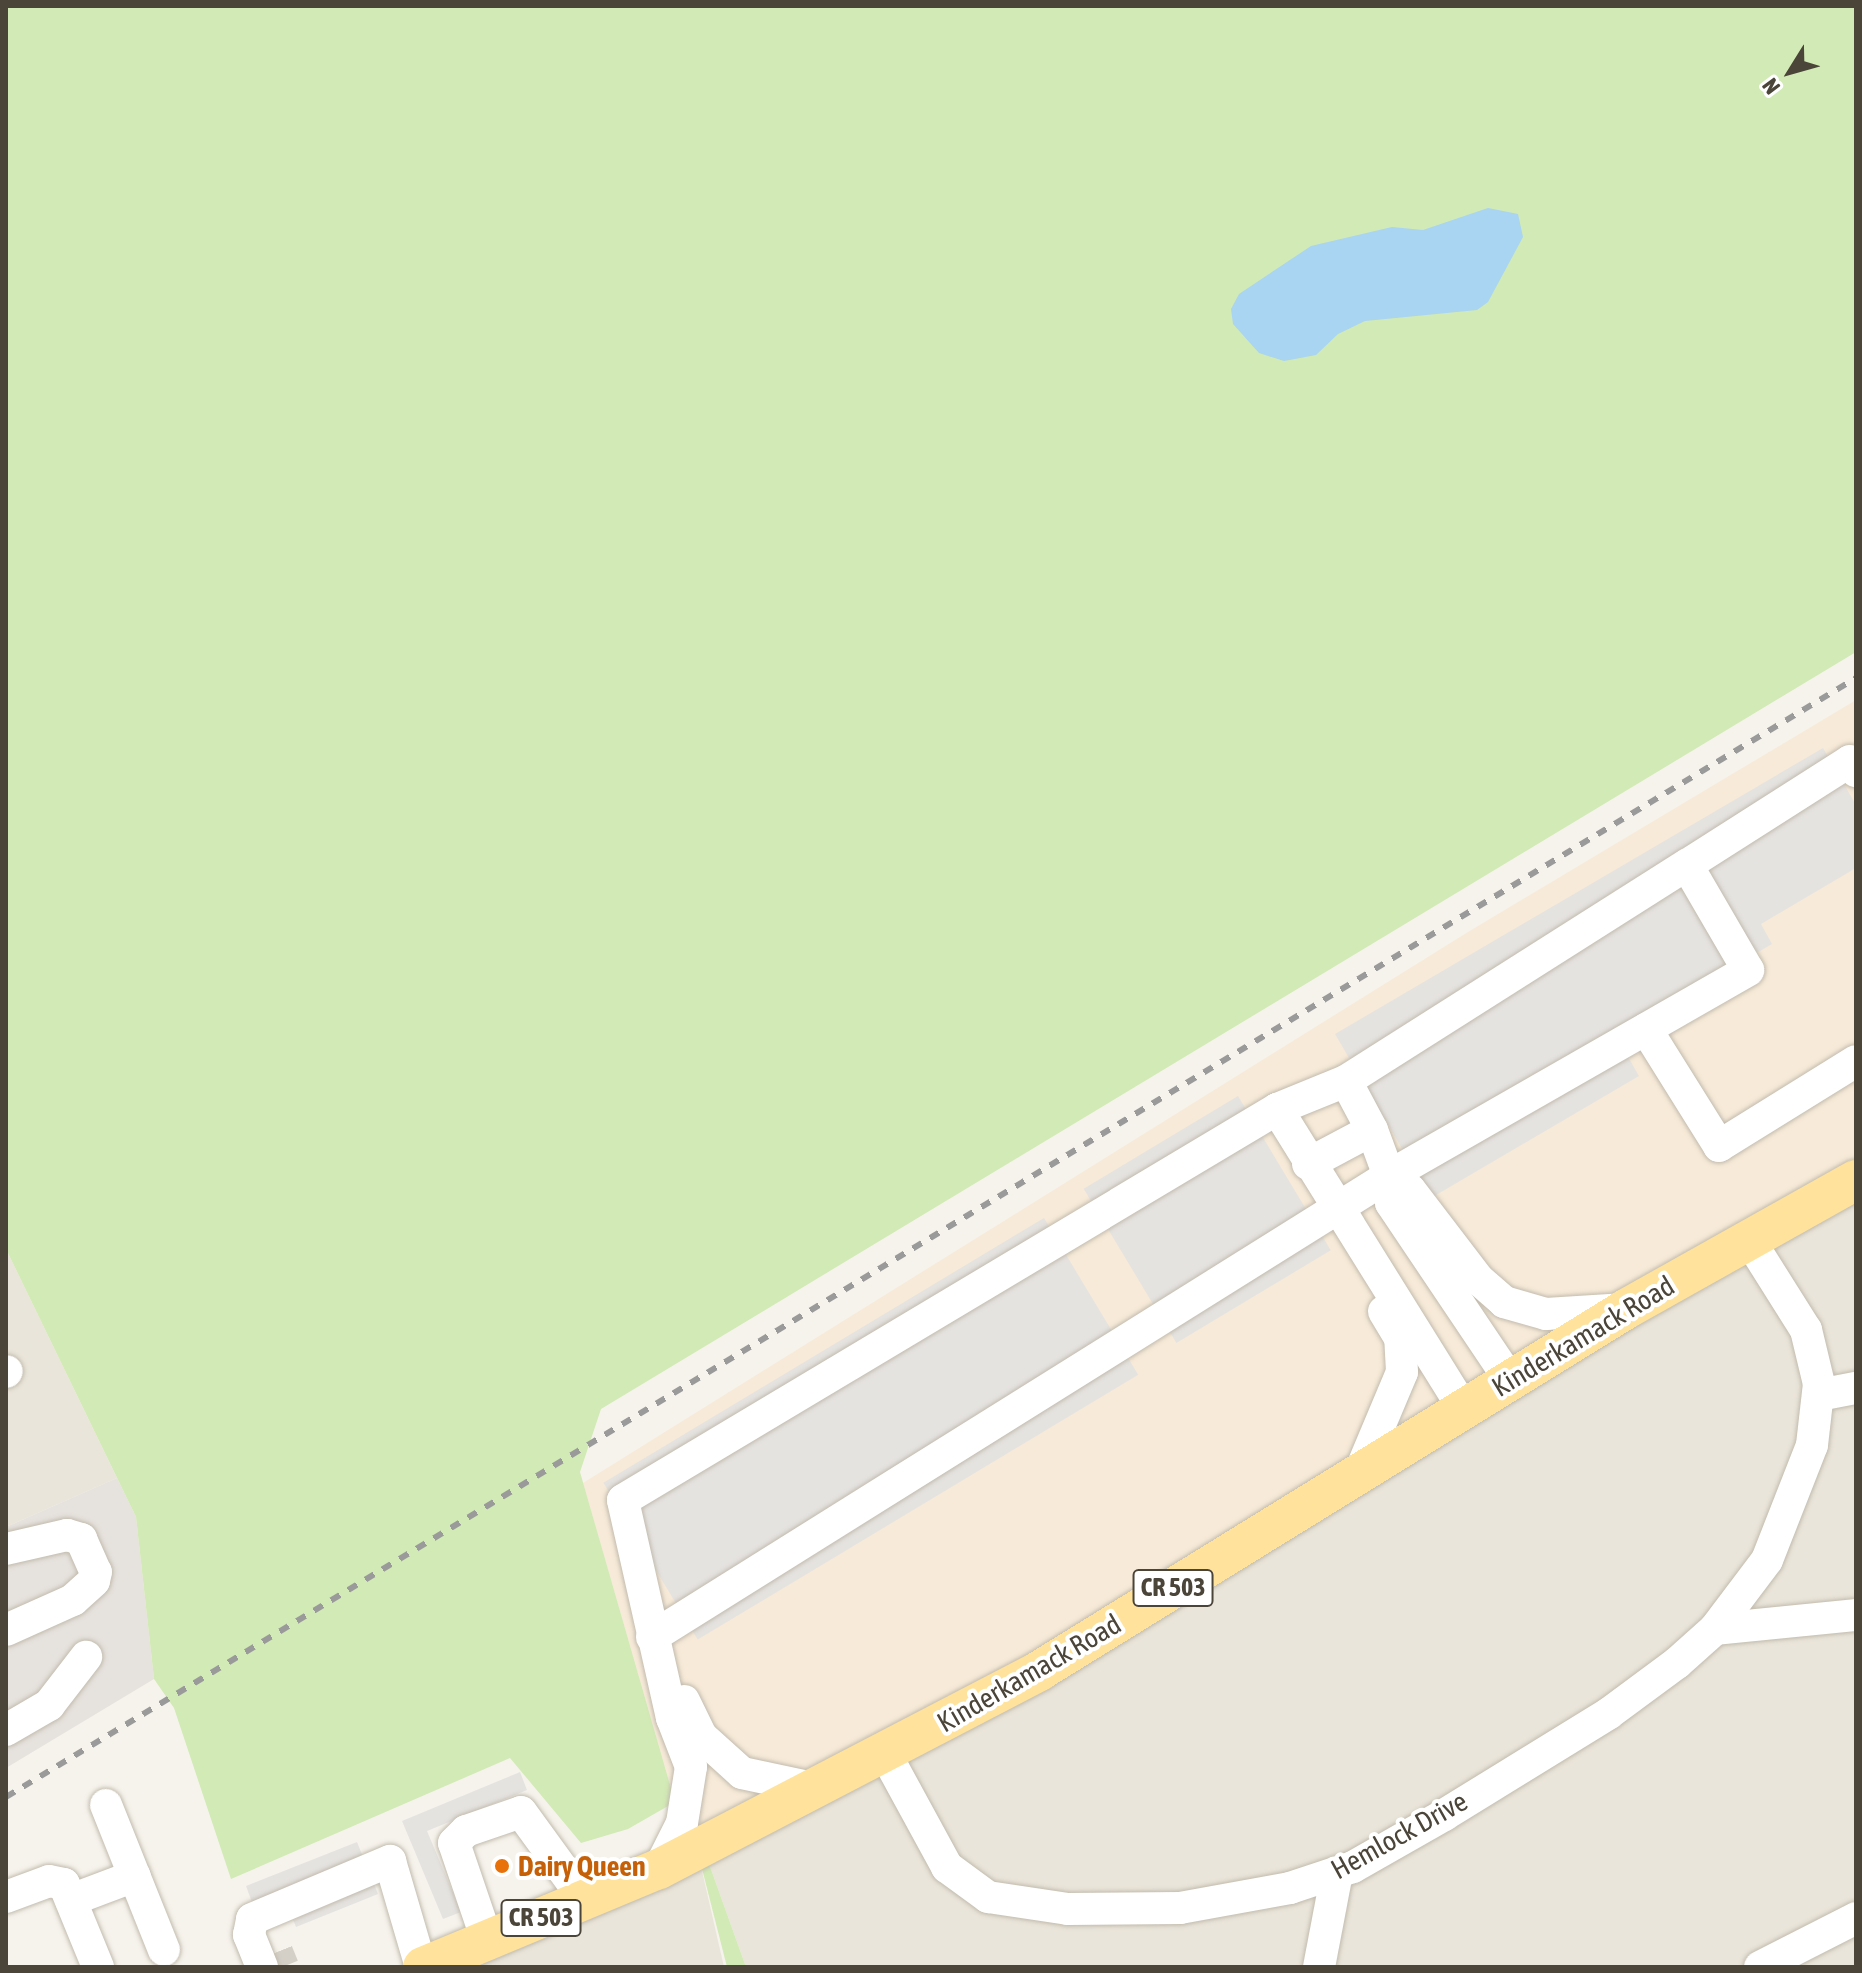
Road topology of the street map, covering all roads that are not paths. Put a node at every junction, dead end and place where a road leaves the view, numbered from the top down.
1 (1856, 771) edge
2 (1687, 865) junction
3 (1646, 1029) junction
4 (1856, 1061) edge
5 (1346, 1081) junction
6 (1277, 1109) junction
7 (1372, 1130) junction
8 (1308, 1164) junction
9 (1389, 1176) junction
10 (1856, 1180) edge
11 (1335, 1210) junction
12 (1748, 1238) junction
13 (1626, 1309) junction
14 (1510, 1380) junction
15 (1856, 1388) edge
16 (1819, 1395) junction
17 (1463, 1408) junction
18 (1360, 1472) junction
19 (6, 1549) edge
20 (1856, 1615) edge
21 (1715, 1629) junction
22 (6, 1630) edge
23 (652, 1637) junction
24 (86, 1657) dead end
25 (6, 1730) edge
26 (886, 1755) junction
27 (817, 1789) junction
28 (106, 1805) dead end
29 (659, 1869) junction
30 (1337, 1873) junction
31 (135, 1876) junction
32 (68, 1892) junction
33 (6, 1897) edge
34 (585, 1900) junction
35 (1856, 1918) edge
36 (487, 1940) junction
37 (164, 1950) dead end
38 (269, 1960) tunnel mouth
39 (98, 1967) edge
40 (422, 1967) edge
41 (1319, 1967) edge
42 (1760, 1967) edge

1 - 2 street
2 - 3 street
2 - 5 street
3 - 4 street
3 - 9 street
5 - 6 street
5 - 7 street
6 - 8 street
6 - 23 street
7 - 8 street
7 - 9 street
8 - 11 street
9 - 11 street
9 - 13 street
9 - 14 street
10 - 12 main road, Kinderkamack Road / CR 503
11 - 17 street
11 - 18 street
11 - 23 street
12 - 13 main road, Kinderkamack Road / CR 503
12 - 16 street, Hemlock Drive
13 - 14 main road, Kinderkamack Road / CR 503
14 - 17 main road, Kinderkamack Road / CR 503
15 - 16 street
16 - 21 street, Hemlock Drive
17 - 18 main road, Kinderkamack Road / CR 503
18 - 26 main road, Kinderkamack Road / CR 503
19 - 22 street
20 - 21 street
21 - 30 street, Hemlock Drive
23 - 27 street
23 - 29 street
24 - 25 street
26 - 27 main road, Kinderkamack Road / CR 503
26 - 30 street, Hemlock Drive
27 - 29 main road, Kinderkamack Road / CR 503
28 - 31 street
29 - 34 main road, Kinderkamack Road / CR 503
30 - 41 street
31 - 32 street
31 - 37 street
32 - 33 street
32 - 39 street
34 - 36 main road, Kinderkamack Road / CR 503
34 - 36 street
35 - 42 street
36 - 40 main road, Kinderkamack Road / CR 503
38 - 40 street

